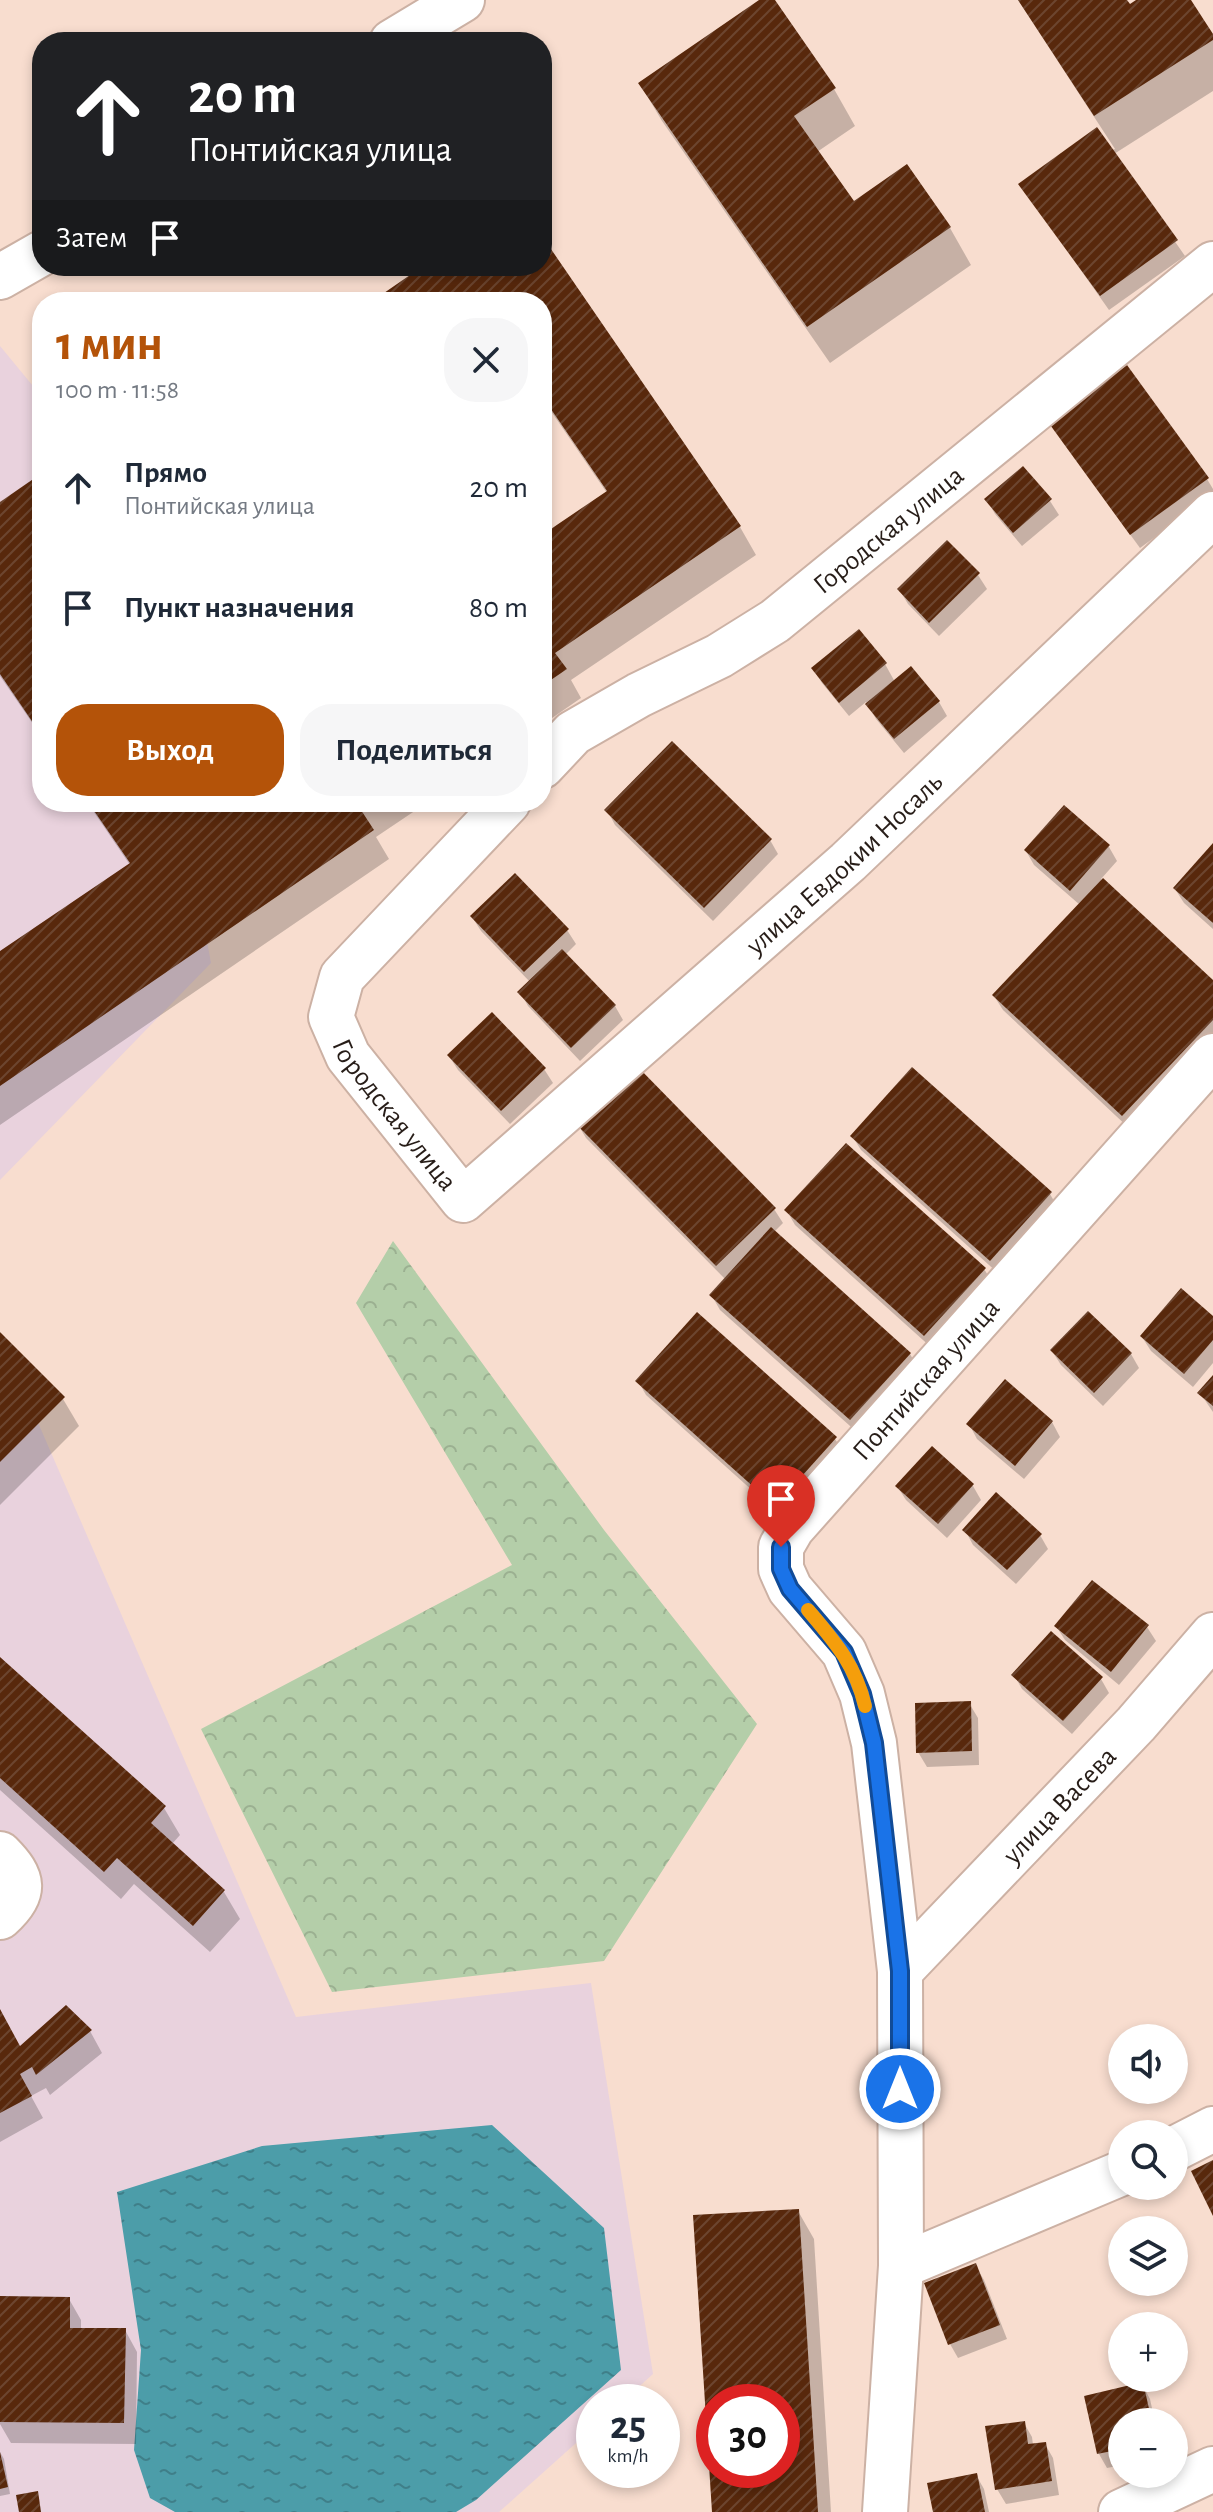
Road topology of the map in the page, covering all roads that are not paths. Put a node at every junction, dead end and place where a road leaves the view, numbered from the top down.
1 (462, 0) edge
2 (409, 32) edge
3 (32, 259) edge
4 (1213, 264) edge
5 (0, 277) edge
6 (1213, 514) edge
7 (552, 755) edge
8 (499, 812) edge
9 (1213, 1056) edge
10 (463, 1200) joint
11 (1213, 1635) edge
12 (0, 1854) edge
13 (0, 1917) edge
14 (900, 1971) junction
15 (1213, 2129) edge
16 (1188, 2142) edge
17 (1108, 2179) edge
18 (901, 2266) junction
19 (1213, 2469) edge
20 (885, 2512) edge
21 (1121, 2512) edge

1 - 2 street
3 - 5 street
4 - 7 street, Городская улица
6 - 10 street, улица Евдокии Носаль
8 - 10 street, Городская улица
9 - 14 street, Понтийская улица
11 - 14 street, улица Васева
12 - 13 street
14 - 18 street
15 - 16 street
17 - 18 street
18 - 20 street
19 - 21 street

